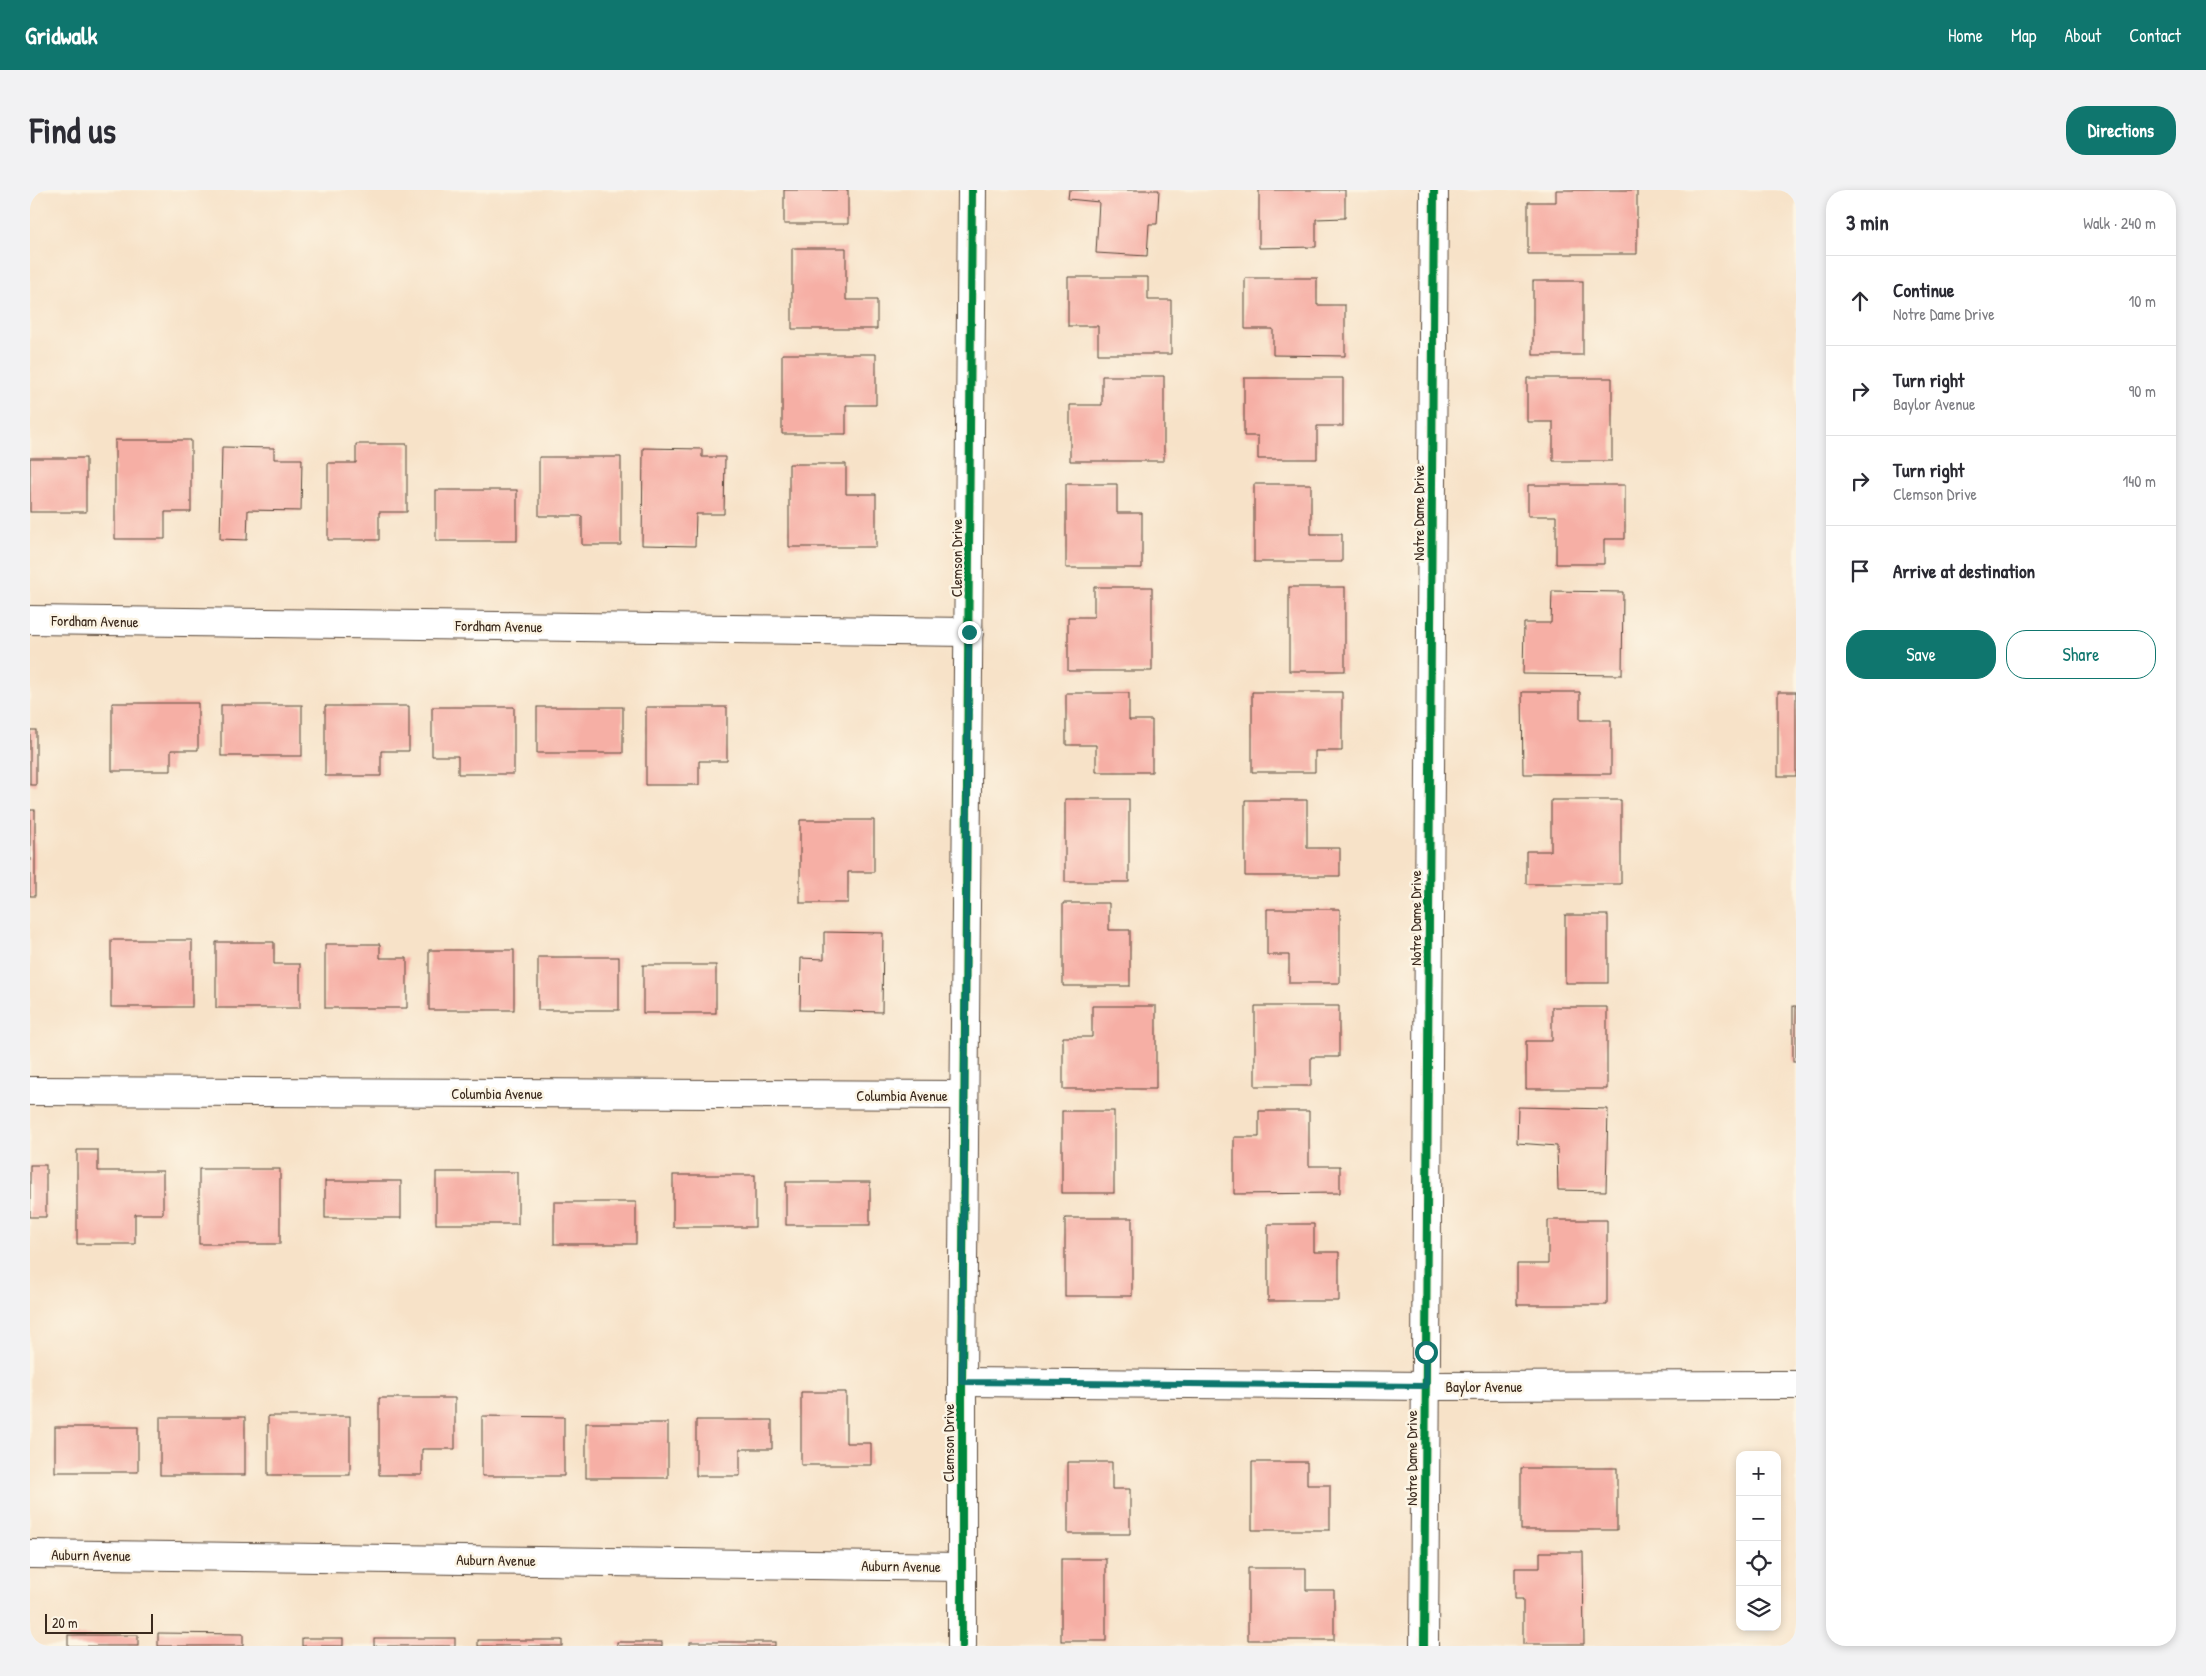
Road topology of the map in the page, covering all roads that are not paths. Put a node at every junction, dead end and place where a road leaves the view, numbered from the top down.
1 (972, 190) edge
2 (1434, 190) edge
3 (30, 620) edge
4 (969, 632) junction
5 (30, 1091) edge
6 (964, 1095) junction
7 (962, 1382) junction
8 (1796, 1385) edge
9 (1426, 1386) junction
10 (30, 1554) edge
11 (962, 1566) junction
12 (962, 1646) edge
13 (1424, 1646) edge

1 - 4 street, Clemson Drive
2 - 9 street, Notre Dame Drive
3 - 4 street, Fordham Avenue
4 - 6 street, Clemson Drive
5 - 6 street, Columbia Avenue
6 - 7 street, Clemson Drive
7 - 9 street, Baylor Avenue
7 - 11 street, Clemson Drive
8 - 9 street, Baylor Avenue
9 - 13 street, Notre Dame Drive
10 - 11 street, Auburn Avenue
11 - 12 street, Clemson Drive

